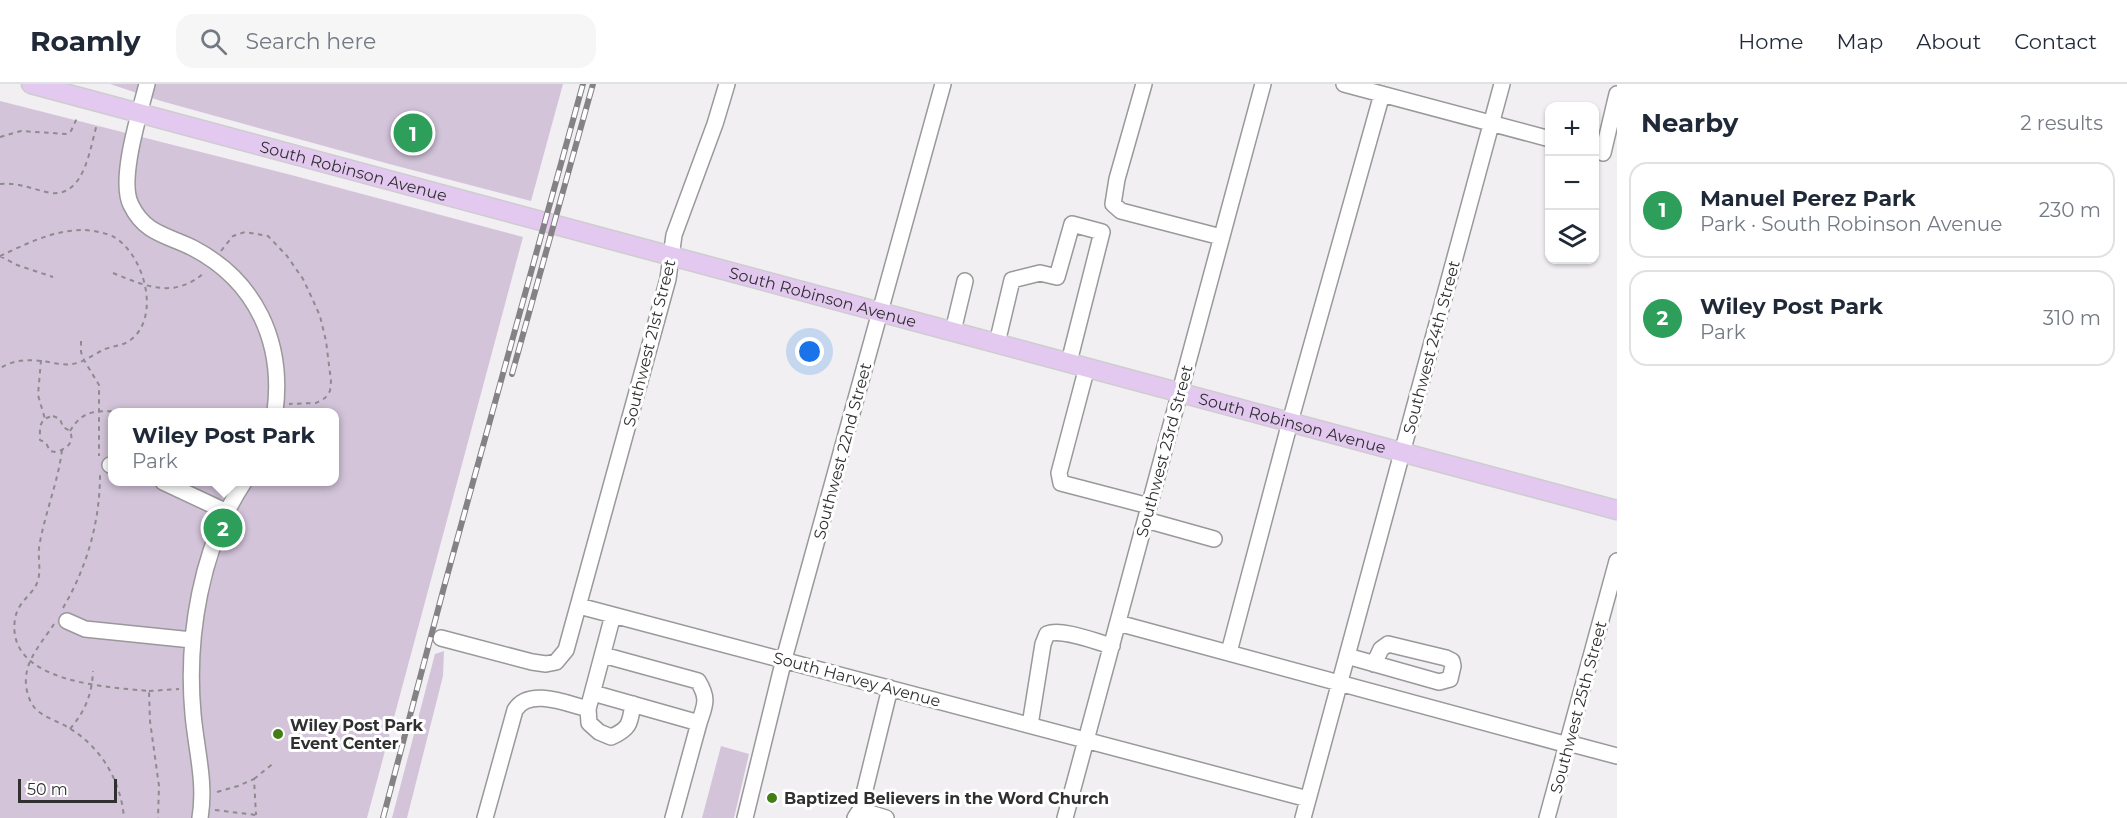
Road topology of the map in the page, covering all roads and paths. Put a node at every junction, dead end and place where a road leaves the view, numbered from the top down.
1 (31, 84) edge
2 (147, 84) edge
3 (727, 84) edge
4 (943, 84) edge
5 (1144, 84) edge
6 (1263, 84) edge
7 (1344, 84) edge
8 (1502, 84) edge
9 (1382, 94) junction
10 (1617, 94) edge
11 (139, 113) junction
12 (77, 118) dead end
13 (97, 124) dead end
14 (1490, 124) junction
15 (0, 137) edge
16 (1545, 138) edge
17 (1605, 153) edge
18 (0, 184) edge
19 (1221, 237) junction
20 (671, 255) junction
21 (0, 256) edge
22 (53, 277) dead end
23 (965, 281) dead end
24 (881, 311) junction
25 (953, 331) junction
26 (81, 341) dead end
27 (997, 343) junction
28 (41, 360) junction
29 (84, 360) junction
30 (1069, 362) junction
31 (1087, 367) junction
32 (0, 368) edge
33 (1180, 392) junction
34 (276, 408) edge
35 (99, 411) junction
36 (108, 411) edge
37 (45, 420) junction
38 (1290, 422) junction
39 (70, 431) junction
40 (1402, 452) junction
41 (172, 486) edge
42 (242, 486) edge
43 (1617, 510) edge
44 (227, 512) junction
45 (1148, 513) junction
46 (1214, 539) dead end
47 (1617, 561) edge
48 (1613, 591) edge
49 (579, 606) junction
50 (613, 615) junction
51 (67, 621) dead end
52 (1118, 622) junction
53 (441, 638) dead end
54 (192, 640) junction
55 (1112, 646) junction
56 (1228, 652) junction
57 (603, 655) junction
58 (1347, 656) junction
59 (784, 659) junction
60 (1374, 664) junction
61 (93, 671) dead end
62 (1340, 682) junction
63 (890, 688) junction
64 (593, 693) junction
65 (633, 704) junction
66 (588, 709) junction
67 (699, 723) junction
68 (1030, 725) junction
69 (70, 729) junction
70 (1086, 740) junction
71 (1568, 744) junction
72 (1617, 756) edge
73 (275, 762) dead end
74 (254, 779) junction
75 (210, 792) dead end
76 (1308, 799) junction
77 (857, 814) edge
78 (256, 815) dead end
79 (124, 818) edge
80 (200, 818) edge
81 (485, 818) edge
82 (672, 818) edge
83 (745, 818) edge
84 (885, 818) edge
85 (1065, 818) edge
86 (1303, 818) edge
87 (1547, 818) edge

1 - 11 main road, South Robinson Avenue
2 - 11 street
3 - 20 street, Southwest 21st Street
4 - 24 street, Southwest 22nd Street
5 - 19 street
6 - 19 street, Southwest 23rd Street
7 - 9 street
8 - 14 street, Southwest 24th Street
9 - 14 street
9 - 38 street
10 - 17 street
11 - 20 main road, South Robinson Avenue
11 - 34 street
12 - 15 path
13 - 18 path
14 - 16 street
14 - 40 street, Southwest 24th Street
19 - 33 street, Southwest 23rd Street
20 - 24 main road, South Robinson Avenue
20 - 49 street, Southwest 21st Street
21 - 22 path
21 - 29 path
23 - 25 street
24 - 25 main road, South Robinson Avenue
24 - 59 street, Southwest 22nd Street
25 - 27 main road, South Robinson Avenue
26 - 29 path
27 - 30 main road, South Robinson Avenue
27 - 30 street
28 - 29 path
28 - 32 path
28 - 37 path
29 - 35 path
30 - 31 main road, South Robinson Avenue
31 - 33 main road, South Robinson Avenue
31 - 45 street
33 - 38 main road, South Robinson Avenue
33 - 45 street, Southwest 23rd Street
35 - 36 path
35 - 39 path
35 - 69 path
37 - 39 path
37 - 39 path
38 - 40 main road, South Robinson Avenue
38 - 56 street
40 - 43 main road, South Robinson Avenue
40 - 58 street, Southwest 24th Street
41 - 44 street
42 - 44 street
44 - 54 street
45 - 46 street
45 - 52 street, Southwest 23rd Street
47 - 48 street, Southwest 25th Street
48 - 71 street, Southwest 25th Street
49 - 50 street, South Harvey Avenue
49 - 53 street
50 - 57 street
50 - 59 street, South Harvey Avenue
51 - 54 street
52 - 55 street, Southwest 23rd Street
52 - 56 street
54 - 80 street
55 - 68 street
55 - 70 street, Southwest 23rd Street
56 - 62 street
57 - 64 street
57 - 67 street
58 - 60 street
58 - 62 street, Southwest 24th Street
59 - 63 street, South Harvey Avenue
59 - 83 street, Southwest 22nd Street
60 - 60 street
61 - 69 path
62 - 71 street
62 - 76 street, Southwest 24th Street
63 - 68 street, South Harvey Avenue
63 - 77 street
64 - 65 street
64 - 66 street
65 - 66 street
65 - 67 street
66 - 81 street
67 - 82 street
68 - 70 street, South Harvey Avenue
69 - 79 path
70 - 76 street, South Harvey Avenue
70 - 85 street, Southwest 23rd Street
71 - 72 street
71 - 87 street, Southwest 25th Street
73 - 74 path
74 - 75 path
74 - 78 path
76 - 86 street, Southwest 24th Street
77 - 84 street

